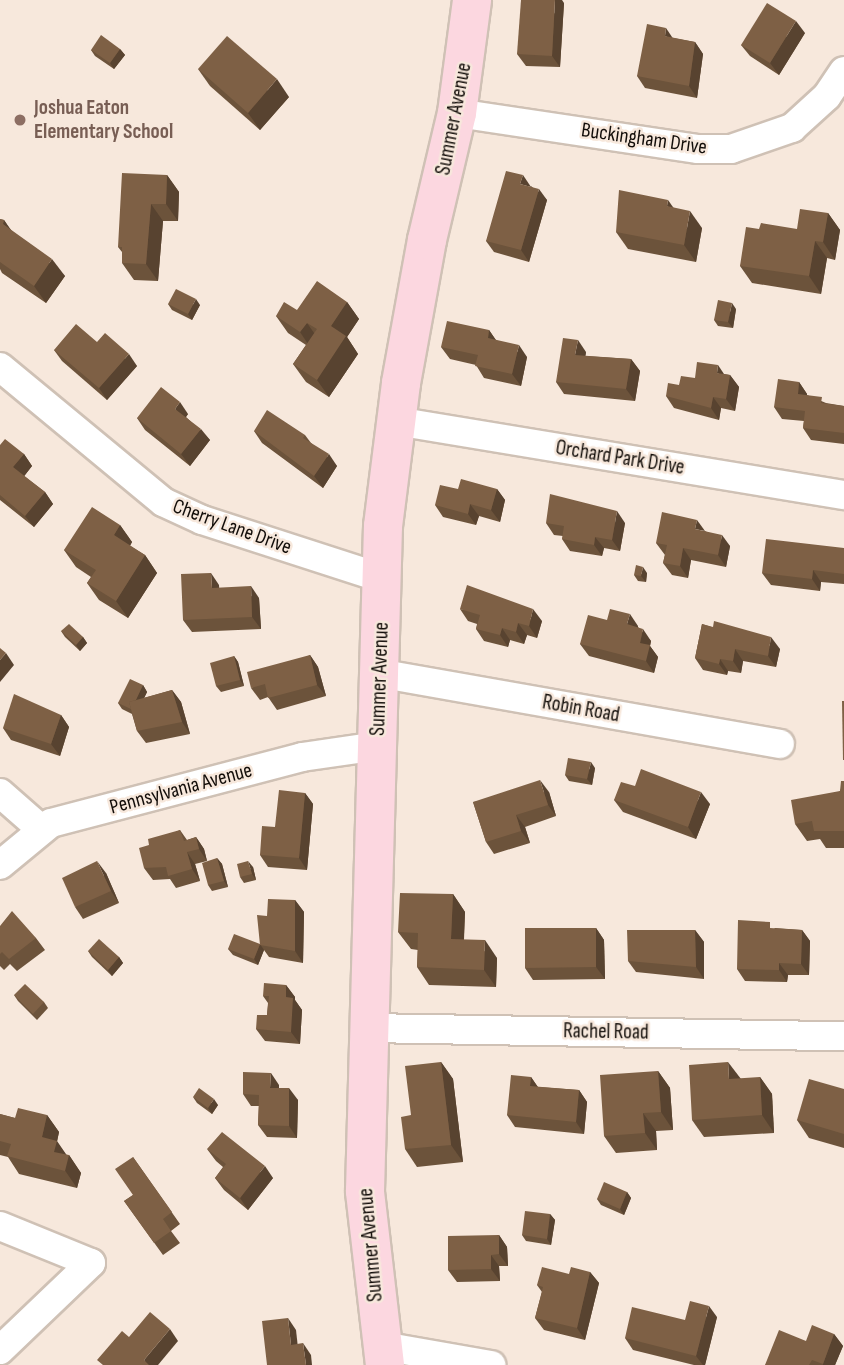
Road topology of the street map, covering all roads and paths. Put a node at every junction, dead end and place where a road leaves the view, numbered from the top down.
1 (472, 0) edge
2 (844, 71) edge
3 (457, 113) junction
4 (0, 367) edge
5 (396, 421) junction
6 (844, 495) edge
7 (382, 578) junction
8 (383, 674) junction
9 (780, 744) dead end
10 (377, 746) junction
11 (0, 793) edge
12 (40, 828) junction
13 (0, 865) edge
14 (367, 1028) junction
15 (844, 1036) edge
16 (0, 1226) edge
17 (0, 1350) edge
18 (383, 1355) edge
19 (491, 1365) edge

1 - 3 street, Summer Avenue
2 - 3 street, Buckingham Drive
3 - 5 street, Summer Avenue
4 - 7 street, Cherry Lane Drive
5 - 6 street, Orchard Park Drive
5 - 7 street, Summer Avenue
7 - 8 street, Summer Avenue
8 - 9 street, Robin Road
8 - 10 street, Summer Avenue
10 - 12 street, Pennsylvania Avenue
10 - 14 street, Summer Avenue
11 - 12 street
12 - 13 street, Pennsylvania Avenue
14 - 15 street, Rachel Road
14 - 18 street, Summer Avenue
16 - 17 street
18 - 19 street

